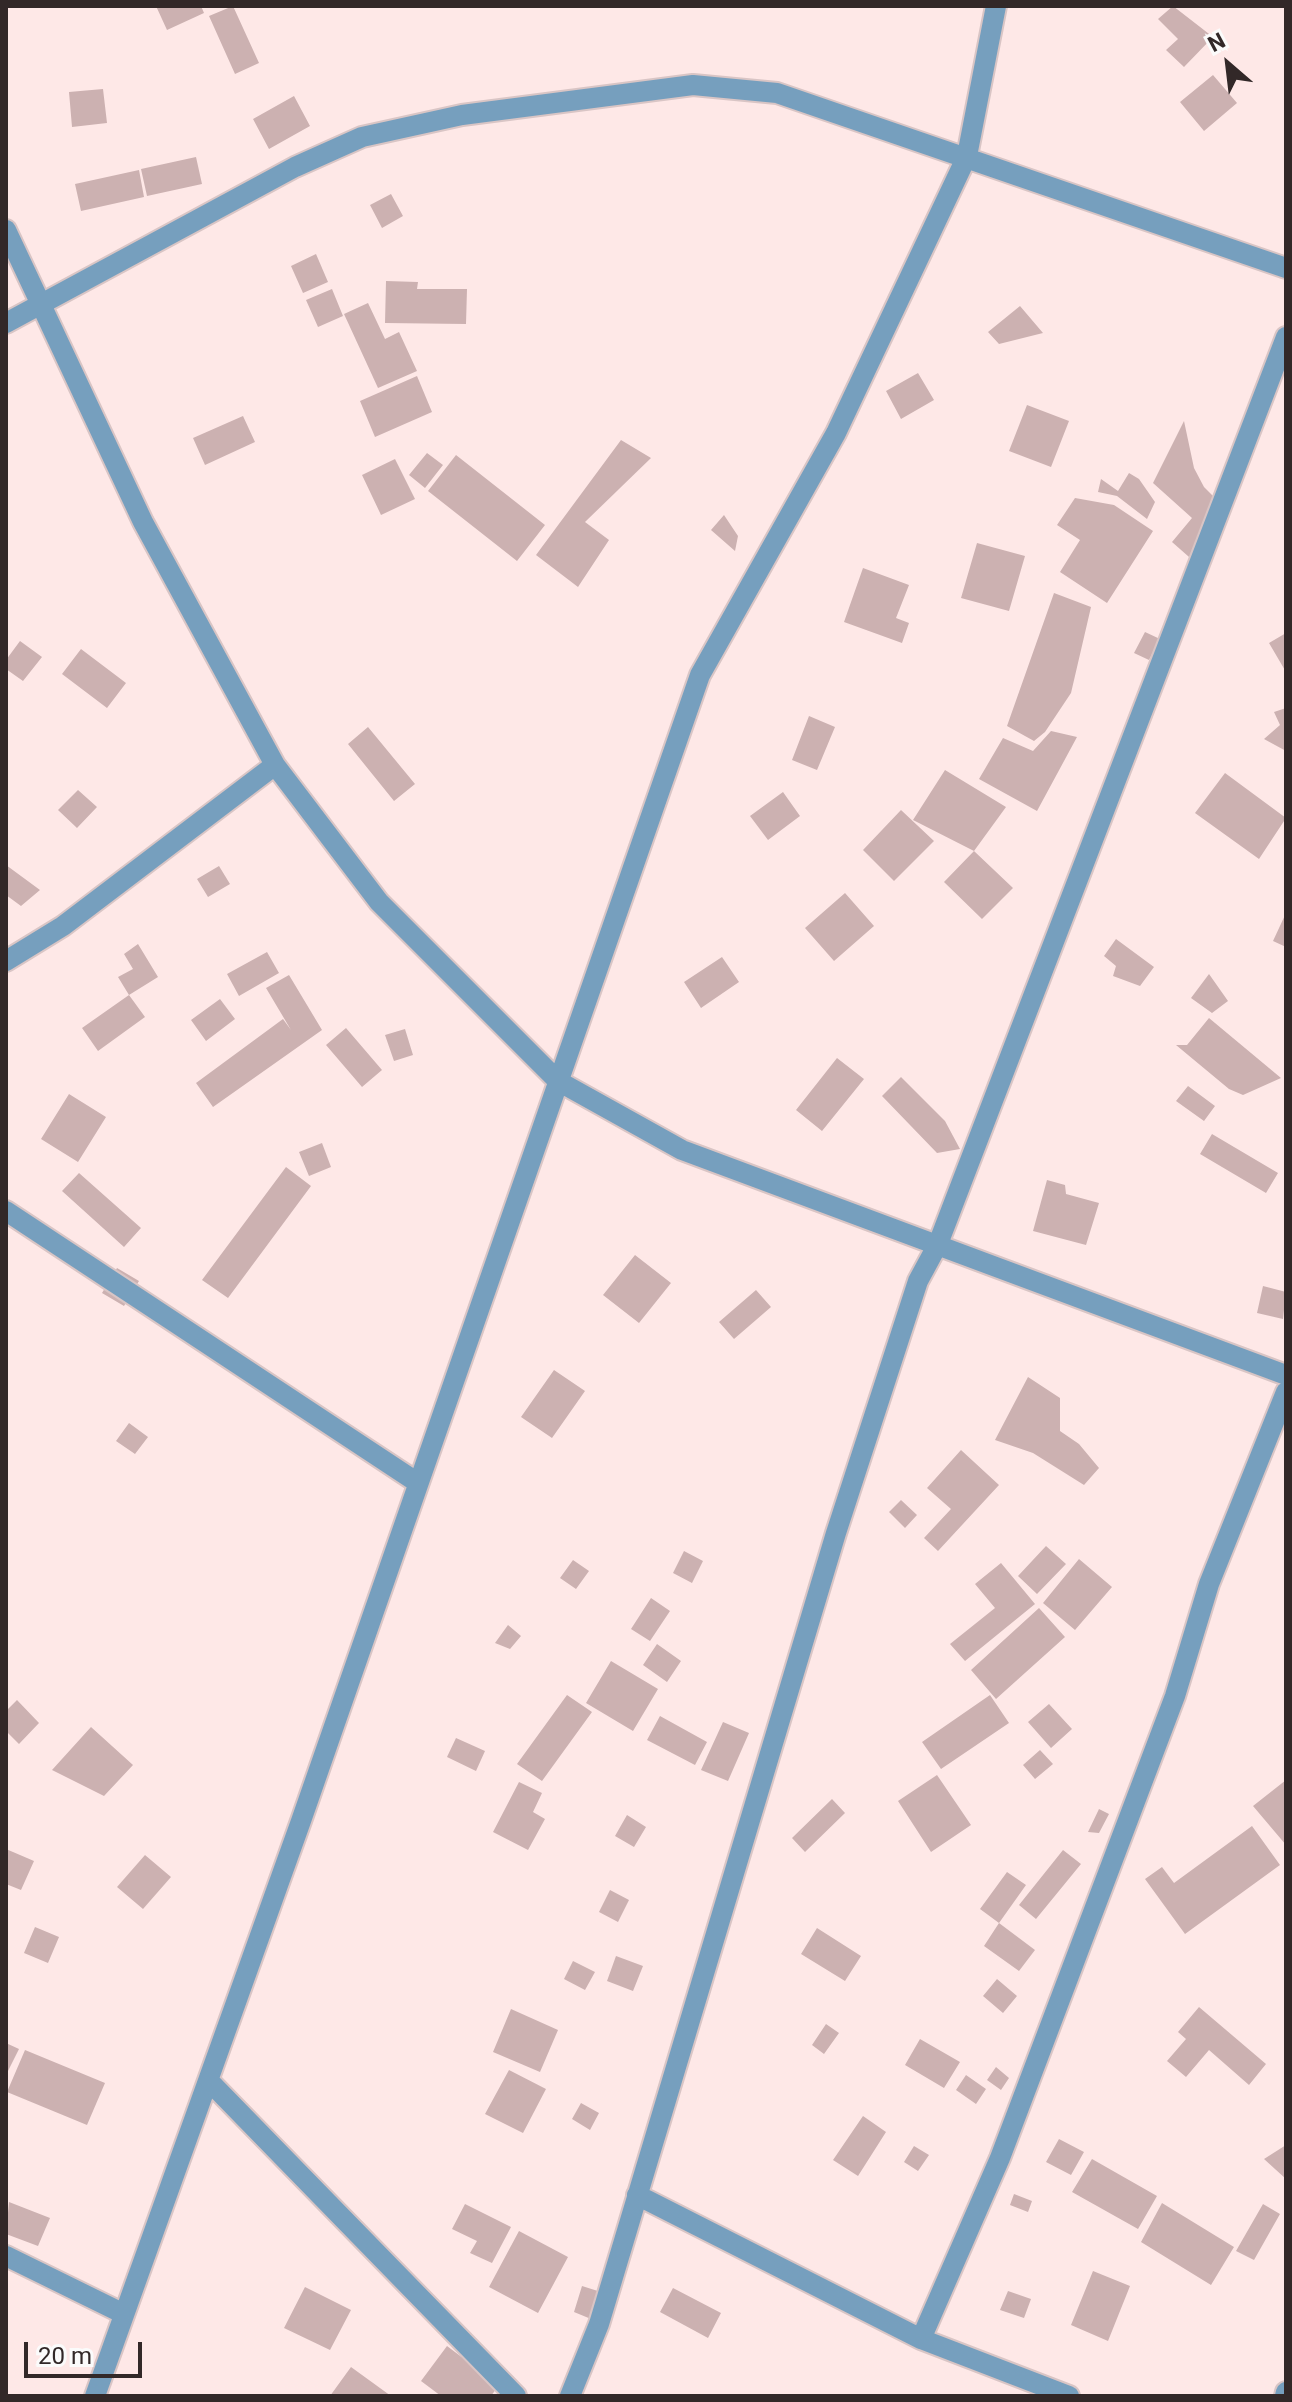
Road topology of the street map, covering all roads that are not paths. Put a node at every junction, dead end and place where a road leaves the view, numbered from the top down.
1 (996, 6) edge
2 (967, 156) junction
3 (6, 230) edge
4 (1286, 268) edge
5 (42, 307) junction
6 (6, 323) edge
7 (1286, 337) edge
8 (275, 765) junction
9 (6, 961) edge
10 (558, 1081) junction
11 (6, 1211) edge
12 (938, 1244) junction
13 (1286, 1375) edge
14 (1286, 1392) edge
15 (418, 1483) junction
16 (209, 2081) junction
17 (637, 2195) junction
18 (6, 2256) edge
19 (122, 2313) junction
20 (921, 2339) junction
21 (95, 2396) edge
22 (516, 2396) edge
23 (570, 2396) edge
24 (1069, 2396) edge

1 - 2 street
2 - 4 street
2 - 5 street
2 - 10 street
3 - 5 street
5 - 6 street
5 - 8 street
7 - 12 street
8 - 9 street
8 - 10 street
10 - 12 street
10 - 15 street
11 - 15 street
12 - 13 street
12 - 17 street
14 - 20 street
15 - 16 street
16 - 19 street
16 - 22 street
17 - 20 street
17 - 23 street
18 - 19 street
19 - 21 street
20 - 24 street

